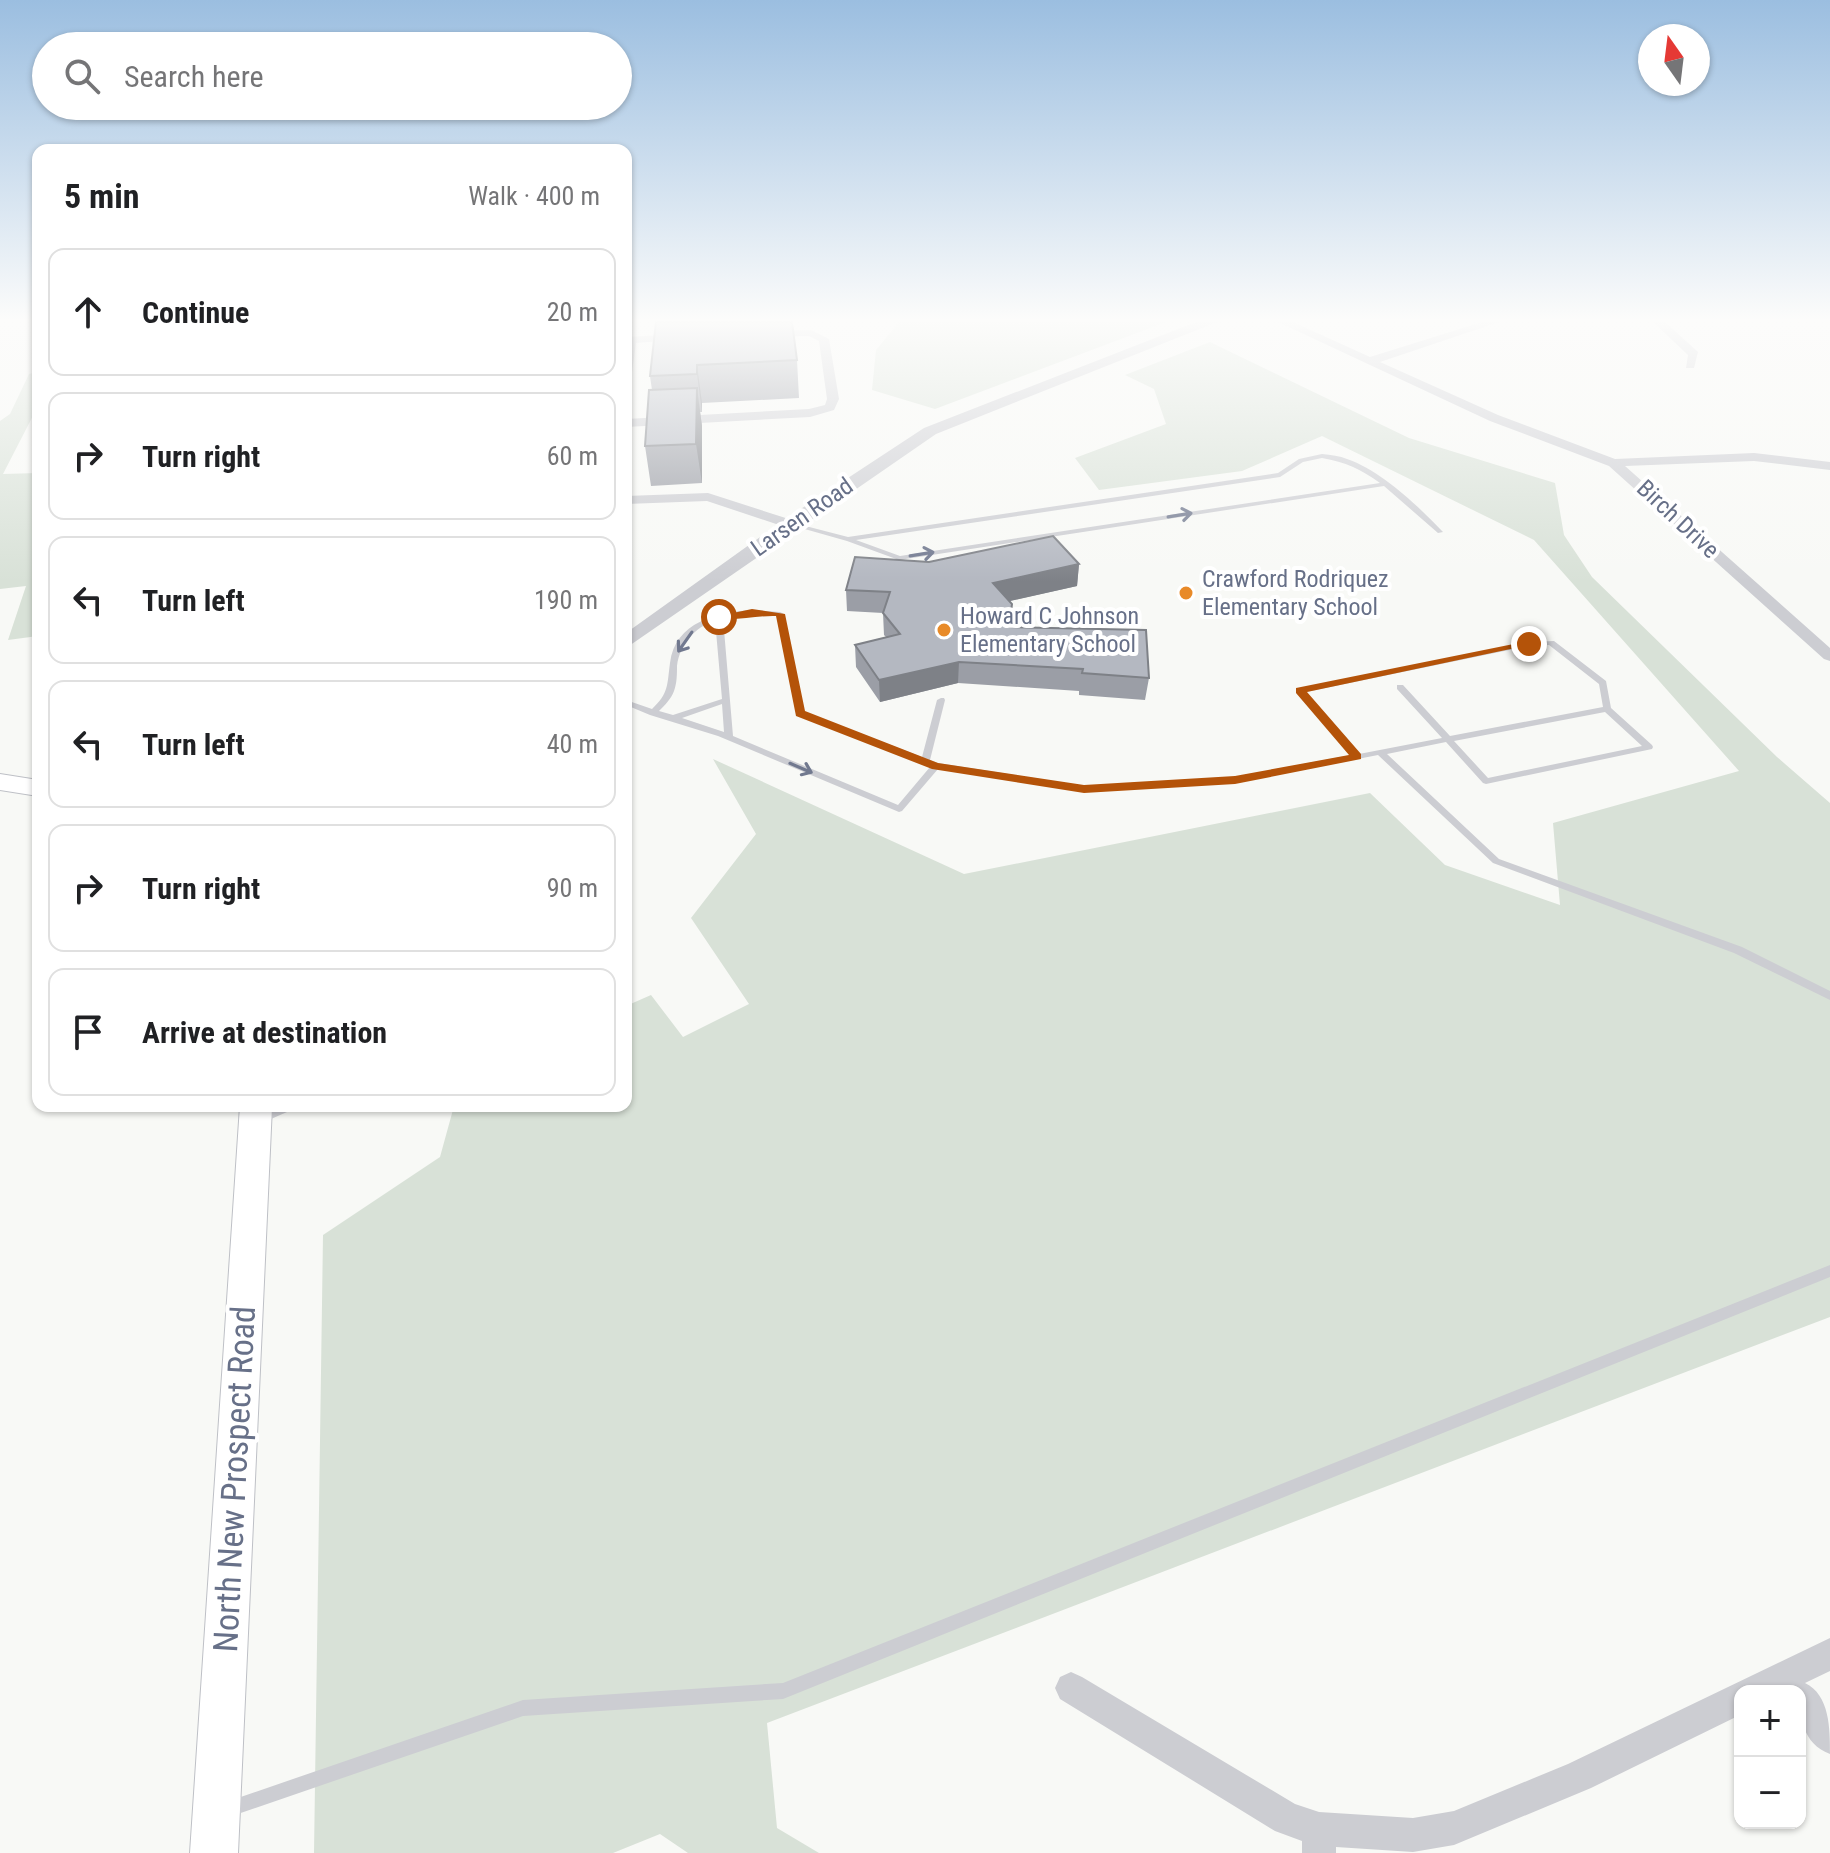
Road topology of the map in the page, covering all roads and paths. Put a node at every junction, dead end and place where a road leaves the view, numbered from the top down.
1 (822, 408) edge
2 (988, 408) edge
3 (1472, 408) edge
4 (632, 423) edge
5 (1614, 463) junction
6 (1830, 466) edge
7 (1384, 484) junction
8 (632, 500) edge
9 (790, 524) junction
10 (1440, 532) dead end
11 (848, 539) junction
12 (719, 617) junction
13 (632, 638) edge
14 (1830, 656) edge
15 (1400, 687) dead end
16 (726, 700) junction
17 (941, 700) dead end
18 (632, 704) edge
19 (1607, 709) junction
20 (653, 713) junction
21 (670, 719) junction
22 (729, 737) junction
23 (1448, 739) junction
24 (1380, 752) junction
25 (1357, 757) junction
26 (925, 762) junction
27 (936, 766) junction
28 (0, 782) edge
29 (32, 787) edge
30 (1830, 996) edge
31 (267, 1112) edge
32 (1830, 1271) edge
33 (1830, 1654) edge
34 (1797, 1685) edge
35 (1071, 1688) dead end
36 (1734, 1701) edge
37 (1806, 1705) edge
38 (1830, 1738) edge
39 (216, 1814) junction
40 (1319, 1841) edge
41 (214, 1853) edge

1 - 4 street
2 - 9 street, Larsen Road
3 - 5 street, Birch Drive
5 - 6 street
5 - 14 street, Birch Drive
7 - 10 lane
11 -> 7 lane
7 - 11 lane
8 - 9 street
9 - 11 lane
9 - 13 street, Larsen Road
12 - 16 lane
12 -> 20 lane
12 - 26 lane
15 - 23 lane
16 - 21 lane
16 - 22 lane
17 - 26 lane
18 - 20 lane
19 - 23 lane
19 - 23 lane
19 - 25 lane
20 - 21 lane
21 - 22 lane
22 -> 27 lane
23 - 24 lane
24 - 25 lane
24 - 30 lane
25 - 27 lane
26 - 27 lane
28 - 29 main road
31 - 39 main road, North New Prospect Road
32 - 39 lane
33 - 34 street
35 - 40 street
36 - 40 street
37 - 38 street
39 - 41 main road, North New Prospect Road

